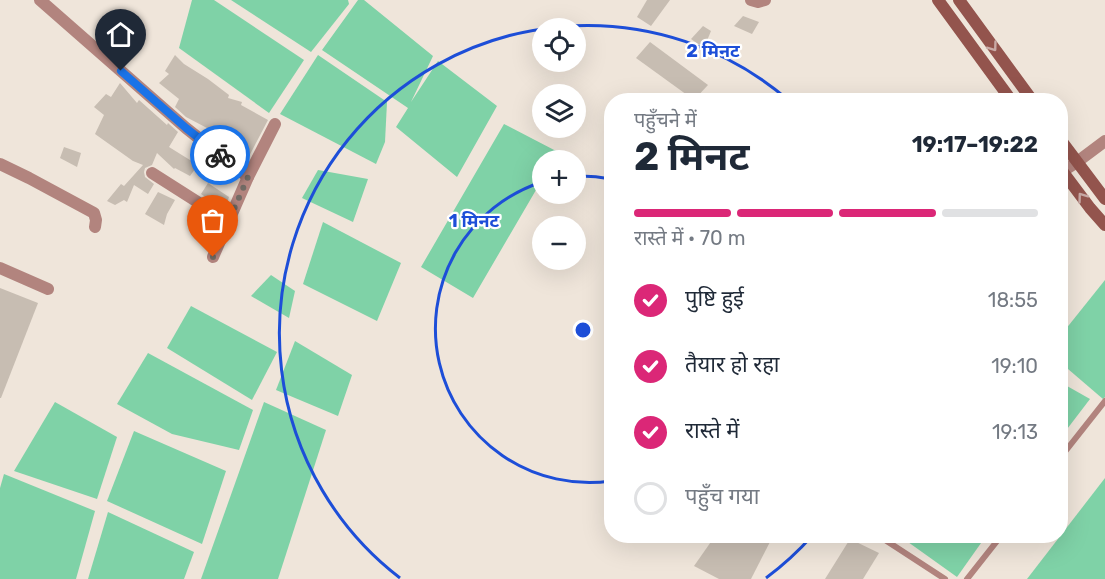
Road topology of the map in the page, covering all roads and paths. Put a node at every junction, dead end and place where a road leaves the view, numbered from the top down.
1 (40, 0) edge
2 (751, 0) edge
3 (765, 0) edge
4 (938, 0) edge
5 (959, 0) edge
6 (1006, 93) edge
7 (1027, 93) edge
8 (275, 124) dead end
9 (1105, 141) edge
10 (1068, 150) edge
11 (1077, 162) junction
12 (0, 164) edge
13 (1068, 166) edge
14 (152, 173) dead end
15 (248, 177) junction
16 (1068, 177) edge
17 (1105, 199) edge
18 (229, 222) junction
19 (1105, 225) edge
20 (95, 227) dead end
21 (213, 257) dead end
22 (0, 268) edge
23 (48, 289) dead end
24 (1105, 401) edge
25 (1068, 448) edge
26 (890, 543) edge
27 (995, 543) edge
28 (945, 579) edge
29 (967, 579) edge

1 - 15 street
2 - 3 street
4 - 6 street
5 -> 7 street
8 - 15 street
9 - 11 street
10 - 11 street
11 - 13 street
11 - 17 street
12 - 20 street
14 - 18 street
15 - 18 street
19 -> 16 street
18 - 21 street
22 - 23 street
24 - 25 lane
26 - 28 lane
27 - 29 lane

